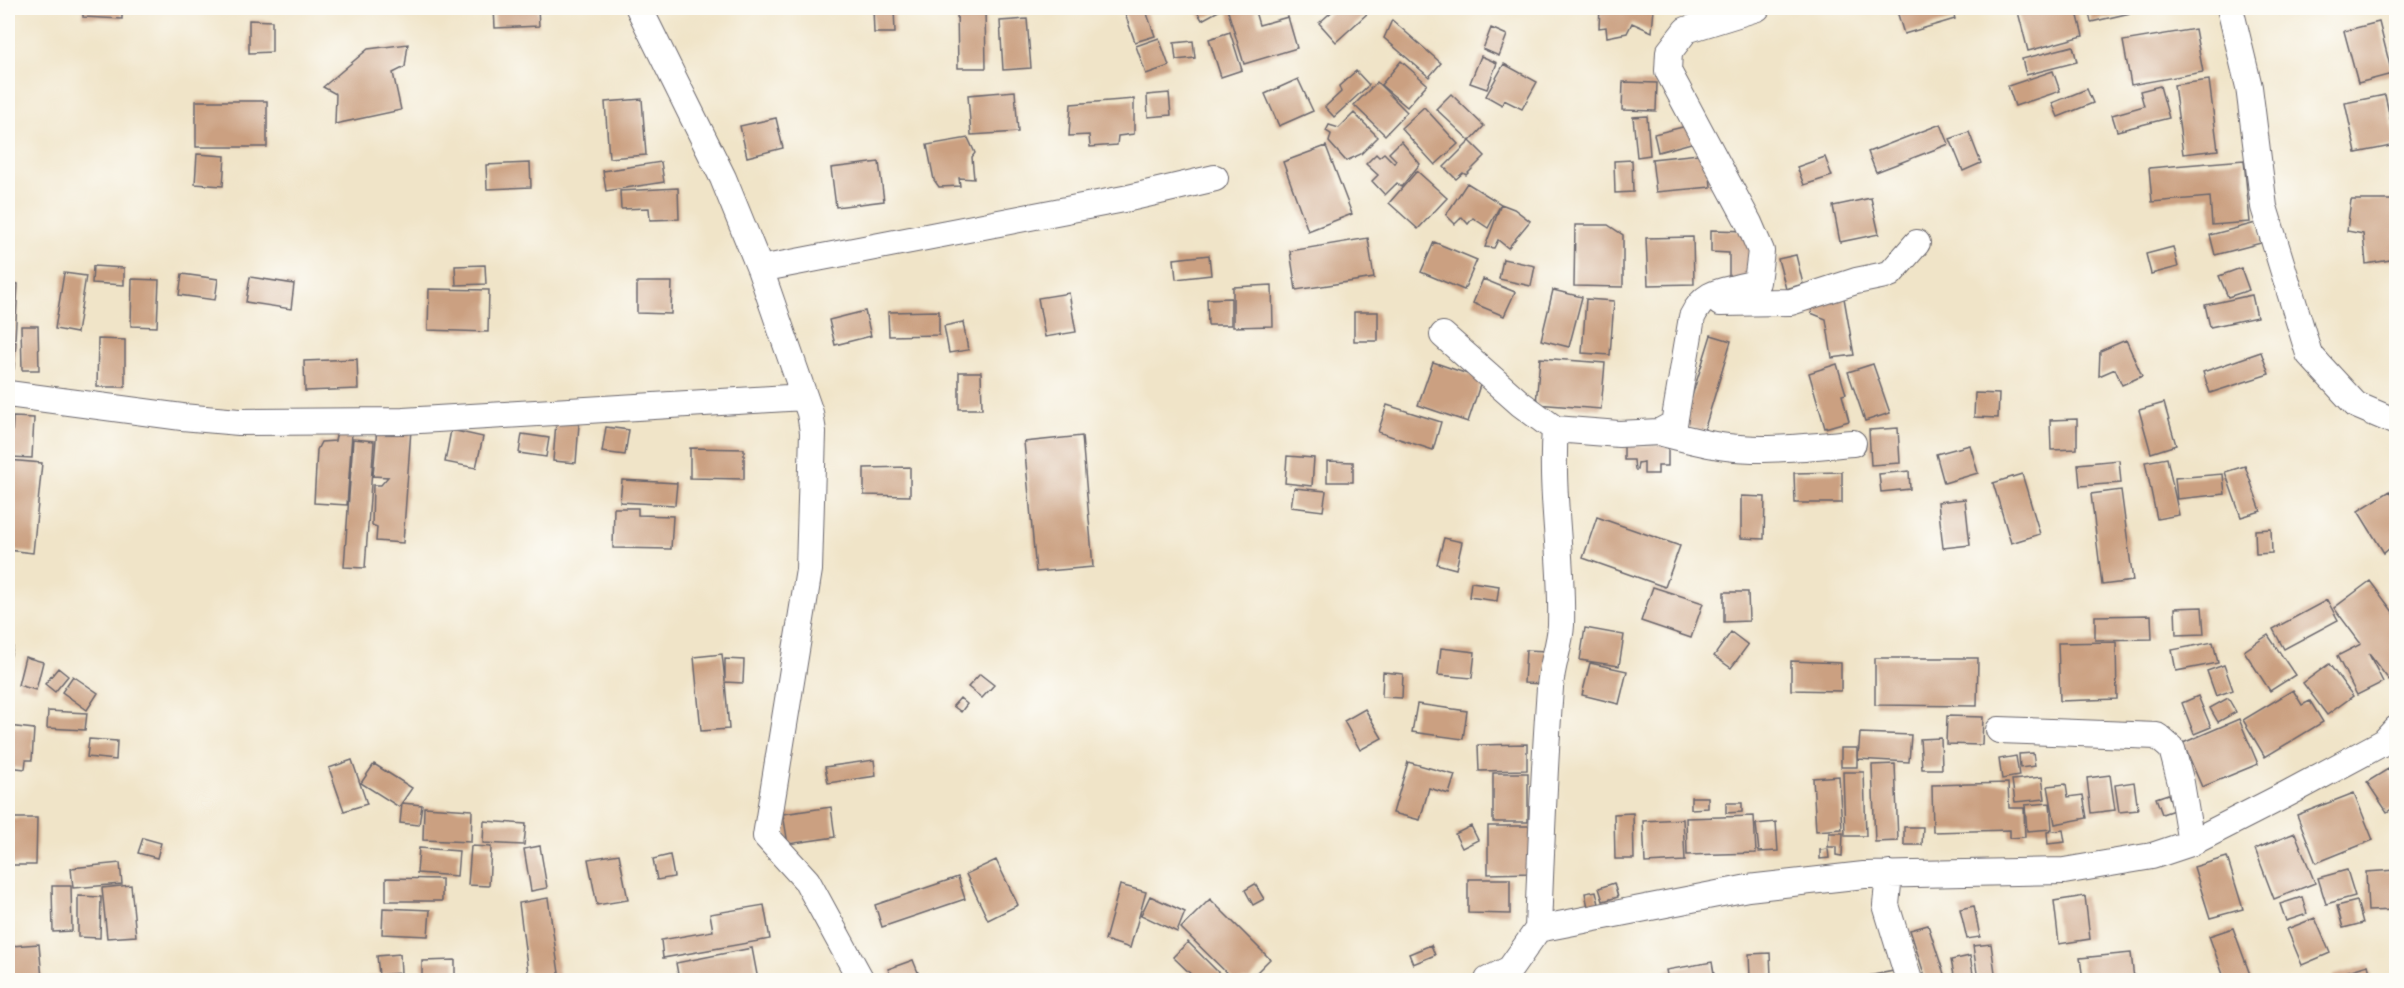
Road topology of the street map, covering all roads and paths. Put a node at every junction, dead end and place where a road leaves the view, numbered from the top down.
1 (639, 8) edge
2 (1757, 8) edge
3 (2230, 8) edge
4 (1215, 178) dead end
5 (1917, 243) dead end
6 (760, 269) junction
7 (1699, 302) junction
8 (1443, 335) dead end
9 (8, 394) edge
10 (804, 397) junction
11 (2397, 422) edge
12 (1555, 429) junction
13 (1659, 432) junction
14 (1853, 443) dead end
15 (1999, 730) dead end
16 (2392, 744) edge
17 (2191, 843) junction
18 (1889, 874) junction
19 (1538, 929) junction
20 (861, 981) edge
21 (1488, 981) edge
22 (1910, 981) edge

1 - 6 street
2 - 7 street
3 - 11 street
4 - 6 street
5 - 7 street
6 - 10 street
7 - 13 street
8 - 12 street
9 - 10 street
10 - 20 street
12 - 13 street
12 - 19 street
13 - 14 street
15 - 17 street
16 - 17 street
17 - 18 street
18 - 19 street
18 - 22 street
19 - 21 street

